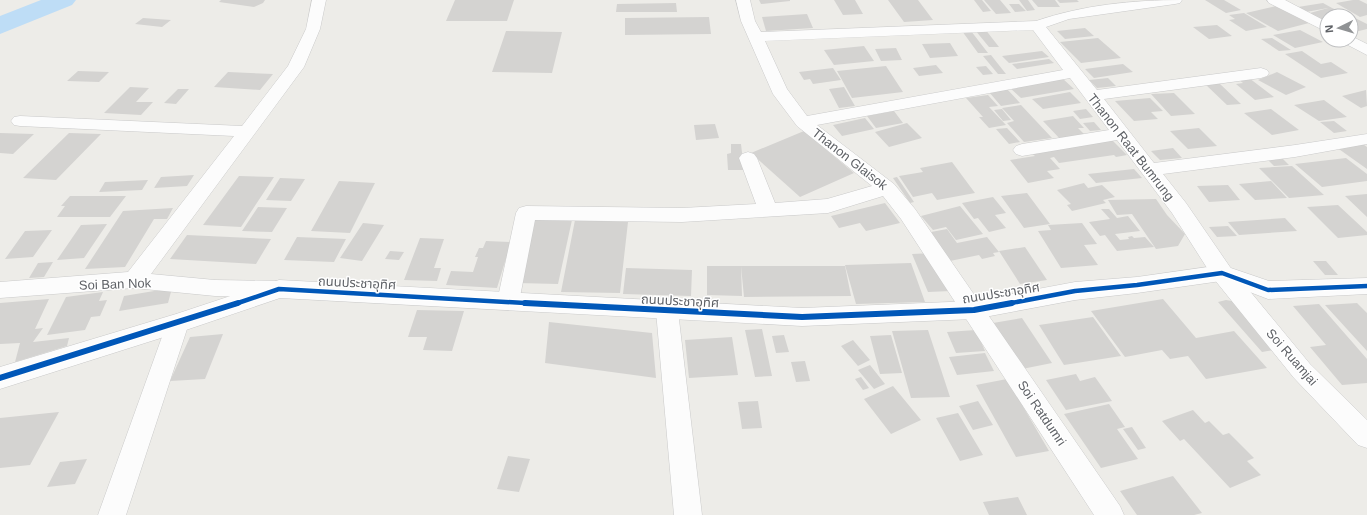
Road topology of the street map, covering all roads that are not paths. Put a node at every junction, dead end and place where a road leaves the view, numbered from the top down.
1 (319, 0) edge
2 (743, 0) edge
3 (1175, 0) edge
4 (1274, 0) edge
5 (1319, 24) edge
6 (1037, 25) junction
7 (755, 36) junction
8 (1072, 73) junction
9 (1261, 73) dead end
10 (1092, 96) junction
11 (20, 122) dead end
12 (803, 122) junction
13 (246, 130) junction
14 (1120, 134) junction
15 (1367, 139) edge
16 (1022, 150) dead end
17 (748, 158) dead end
18 (1150, 170) junction
19 (887, 188) junction
20 (768, 210) junction
21 (1222, 273) junction
22 (134, 280) junction
23 (1367, 286) edge
24 (279, 289) junction
25 (0, 290) edge
26 (508, 302) junction
27 (974, 310) junction
28 (667, 311) junction
29 (178, 323) junction
30 (0, 378) edge
31 (1367, 437) edge
32 (112, 515) edge
33 (688, 515) edge
34 (1110, 515) edge

1 - 13 street
2 - 7 street, Thanon Glaisok
3 - 6 street
4 - 5 street
6 - 7 street
6 - 8 street, Thanon Raat Bumrung
7 - 12 street, Thanon Glaisok
8 - 10 street, Thanon Raat Bumrung
8 - 12 street
9 - 10 street
10 - 14 street, Thanon Raat Bumrung
11 - 13 street
12 - 19 street, Thanon Glaisok
13 - 22 street
14 - 16 street
14 - 18 street, Thanon Raat Bumrung
15 - 18 street
17 - 20 street
18 - 21 street, Thanon Raat Bumrung
19 - 20 street
19 - 27 street, Thanon Glaisok
20 - 26 street
21 - 23 street, ถนนประชาอุทิศ
21 - 27 street, ถนนประชาอุทิศ
21 - 31 street, Soi Ruamjai
22 - 24 street, Soi Ban Nok
22 - 25 street, Soi Ban Nok
24 - 26 street, ถนนประชาอุทิศ
24 - 29 street, ถนนประชาอุทิศ
26 - 28 street, ถนนประชาอุทิศ
27 - 28 street, ถนนประชาอุทิศ
27 - 34 street, Soi Ratdumri
28 - 33 street
29 - 30 street, ถนนประชาอุทิศ
29 - 32 street

